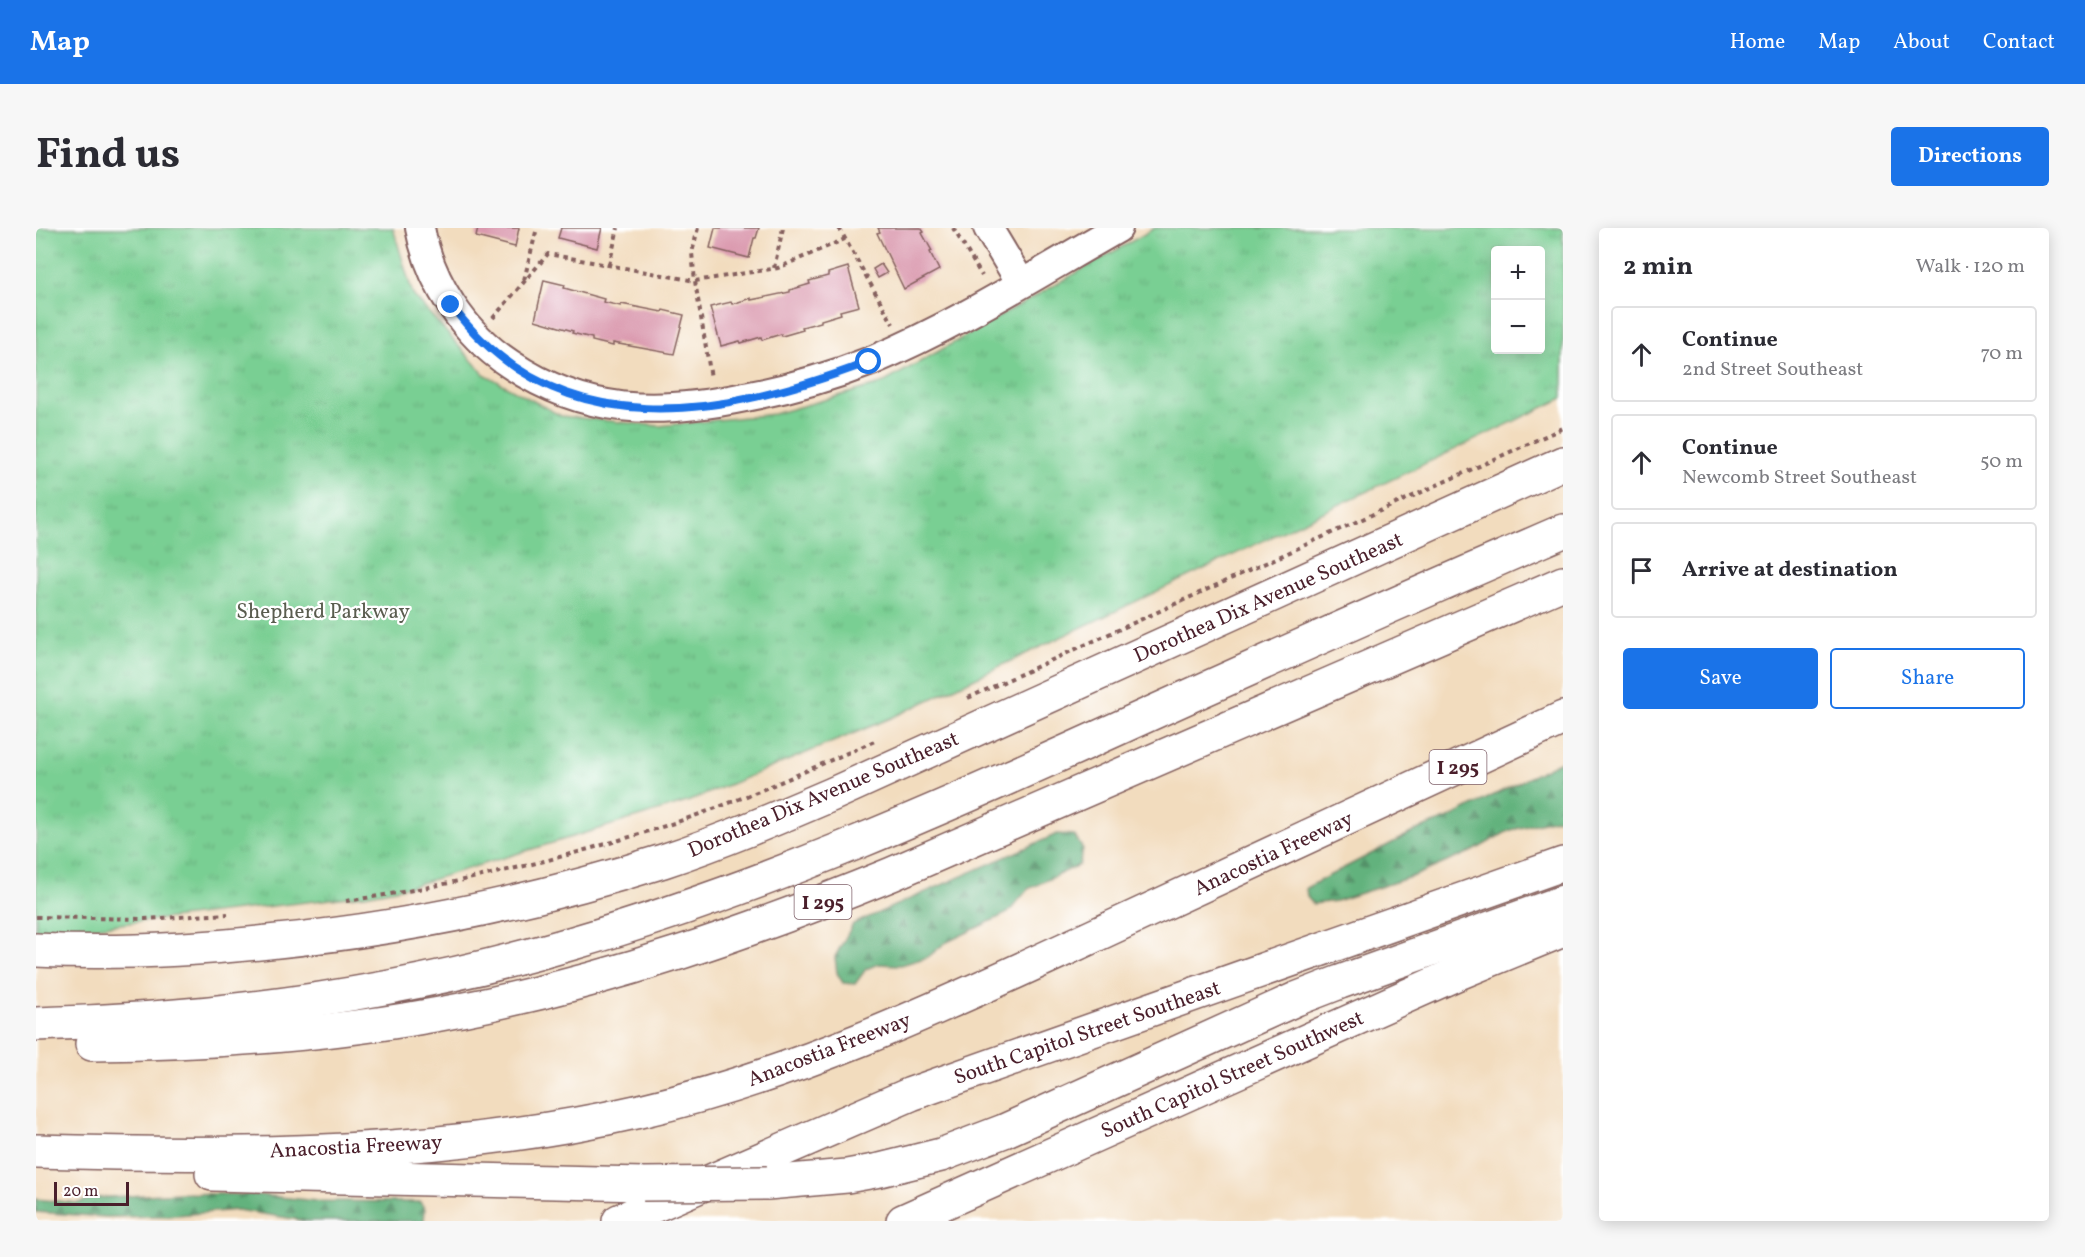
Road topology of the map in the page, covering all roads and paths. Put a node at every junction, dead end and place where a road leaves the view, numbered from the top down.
1 (420, 228) edge
2 (537, 228) edge
3 (618, 228) edge
4 (698, 228) edge
5 (783, 228) edge
6 (839, 228) edge
7 (953, 228) edge
8 (988, 228) edge
9 (1118, 228) edge
10 (845, 239) junction
11 (609, 265) junction
12 (774, 268) junction
13 (988, 272) dead end
14 (982, 276) junction
15 (695, 281) junction
16 (973, 281) dead end
17 (524, 282) junction
18 (1021, 283) junction
19 (900, 322) dead end
20 (497, 325) dead end
21 (893, 325) junction
22 (884, 329) dead end
23 (721, 378) dead end
24 (711, 379) junction
25 (701, 380) dead end
26 (1563, 428) edge
27 (1563, 463) edge
28 (1563, 531) edge
29 (1563, 583) edge
30 (960, 702) dead end
31 (1563, 718) edge
32 (883, 737) dead end
33 (1563, 864) edge
34 (343, 902) dead end
35 (1563, 902) edge
36 (231, 914) dead end
37 (36, 917) edge
38 (1563, 930) edge
39 (36, 950) edge
40 (36, 1024) edge
41 (36, 1044) edge
42 (36, 1151) edge
43 (36, 1170) edge
44 (619, 1221) edge
45 (903, 1221) edge

1 - 18 street
2 - 17 path
3 - 11 path
4 - 15 path
5 - 12 path
6 - 10 path
7 - 14 path
8 - 18 street
9 - 18 street
10 - 12 path
10 - 21 path
11 - 15 path
11 - 17 path
12 - 15 path
13 - 14 path
14 - 16 path
15 - 24 path
17 - 20 path
19 - 21 path
21 - 22 path
23 - 24 path
24 - 25 path
26 - 30 path
27 - 39 main road, Dorothea Dix Avenue Southeast
28 - 40 main road
29 - 41 main road, I 295
31 - 42 main road, Anacostia Freeway / I 295
32 - 34 path
33 - 44 main road, South Capitol Street Southeast
35 - 43 main road, bridge
36 - 37 path
38 - 45 main road, South Capitol Street Southwest

